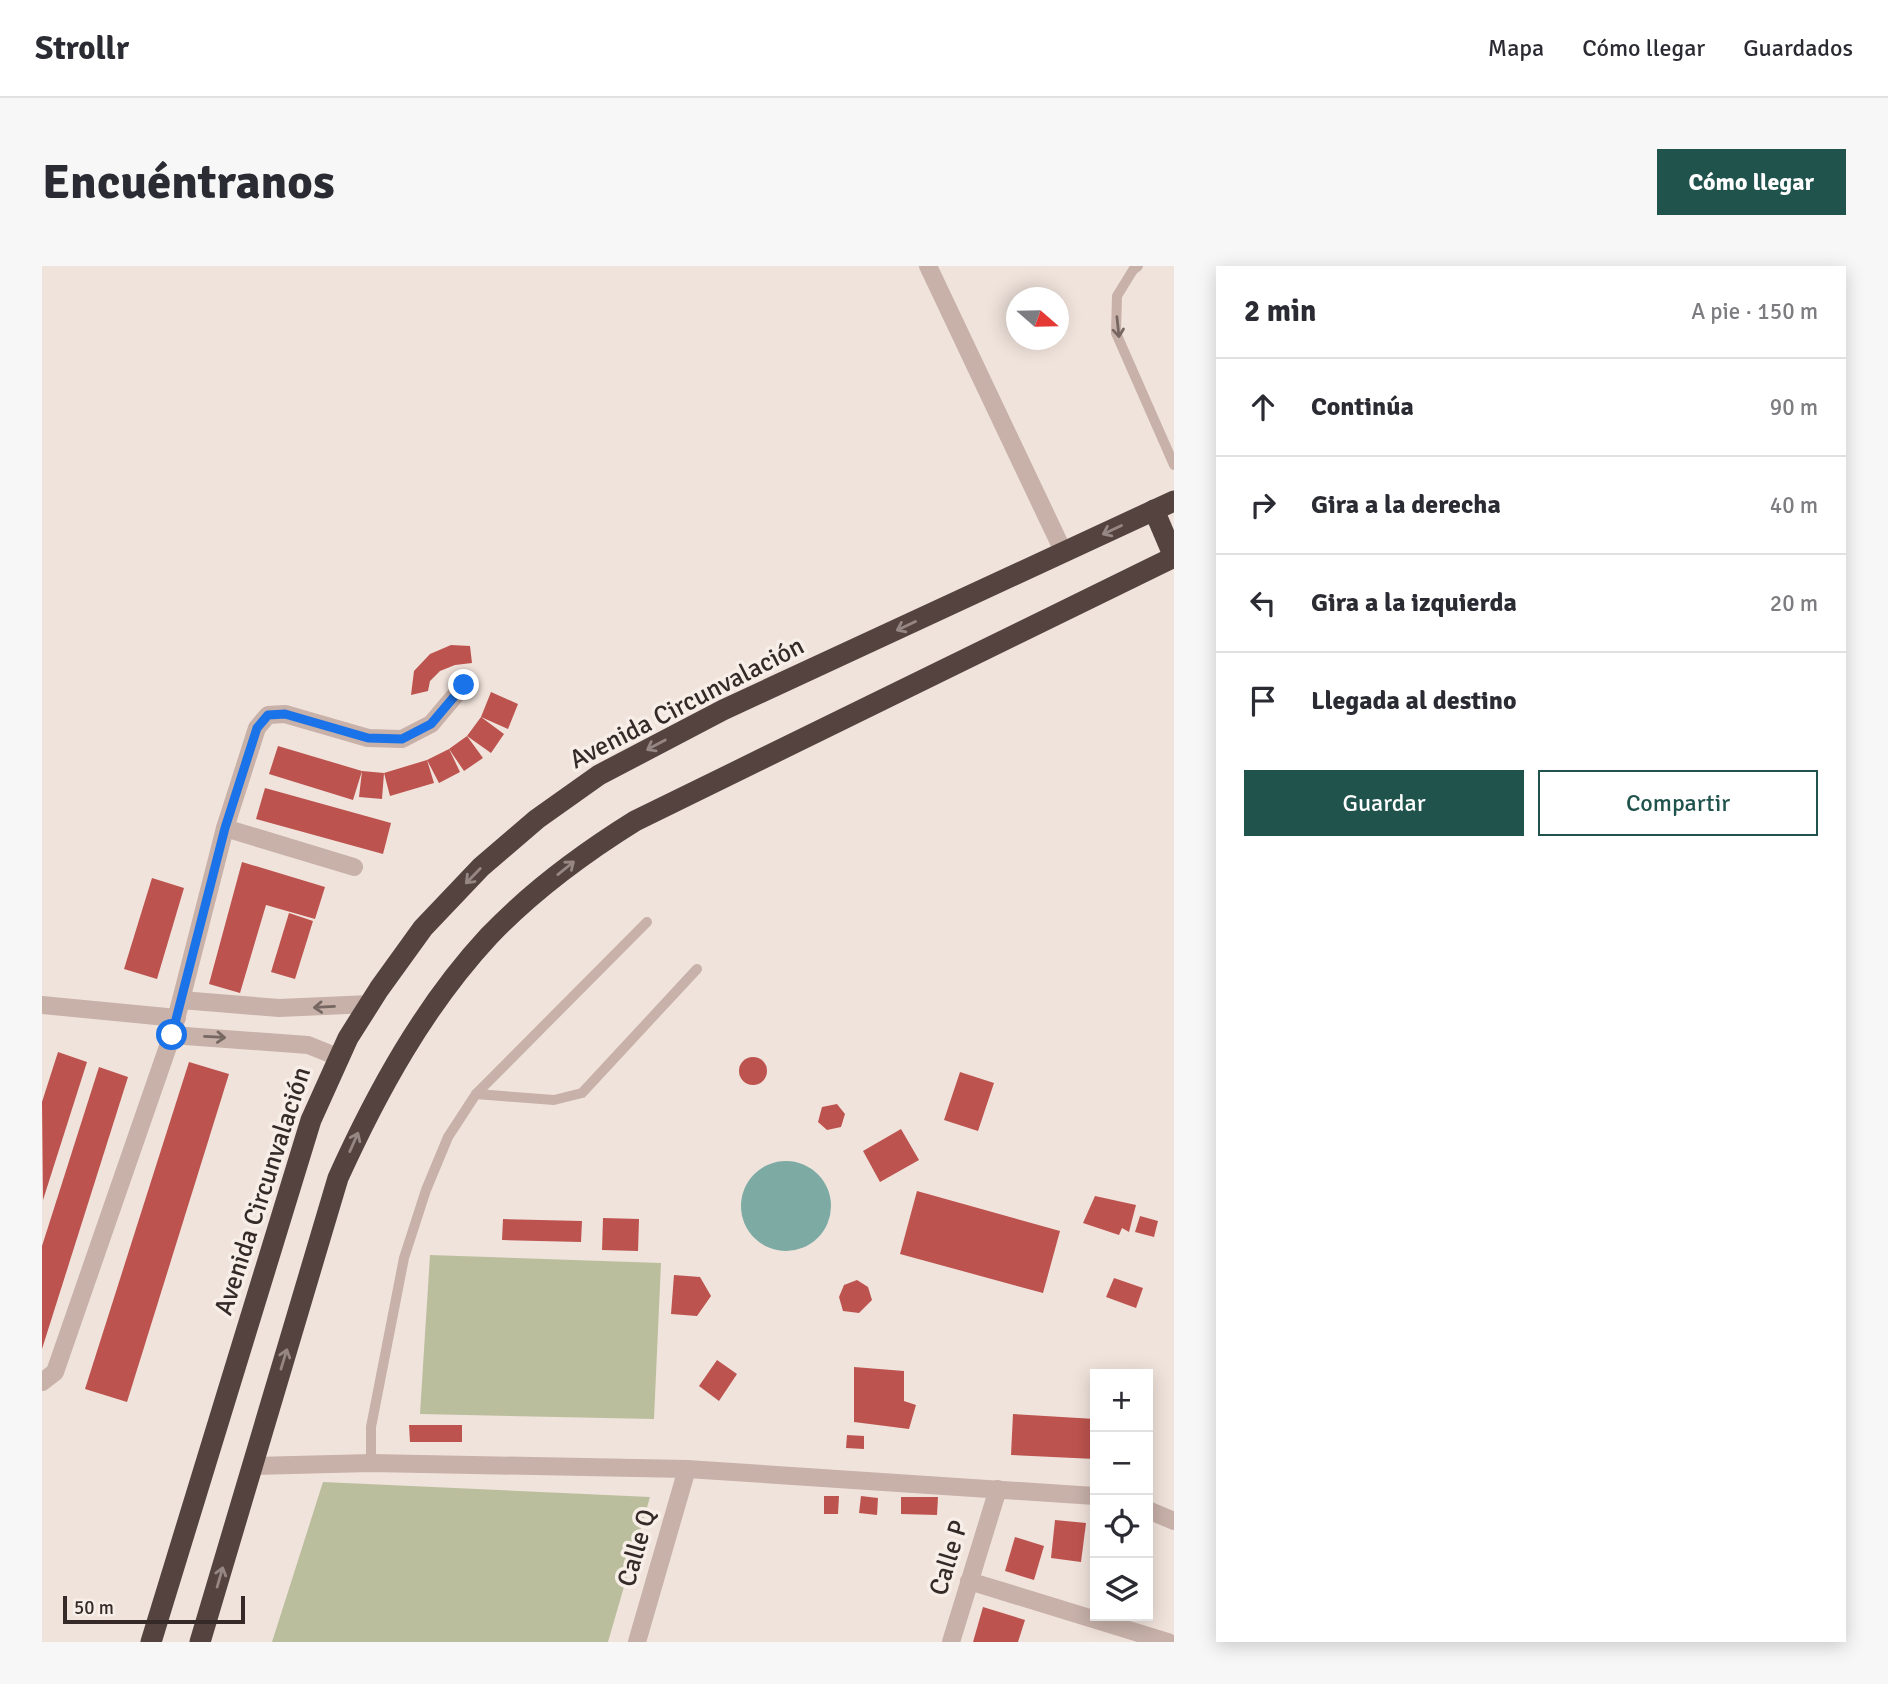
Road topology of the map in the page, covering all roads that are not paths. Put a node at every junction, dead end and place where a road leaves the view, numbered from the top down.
1 (928, 266) edge
2 (1138, 266) edge
3 (1174, 465) edge
4 (1174, 500) edge
5 (1154, 510) junction
6 (1064, 552) junction
7 (1174, 557) edge
8 (464, 685) dead end
9 (225, 828) junction
10 (354, 867) dead end
11 (647, 922) dead end
12 (697, 969) dead end
13 (370, 1004) junction
14 (42, 1005) edge
15 (177, 1018) junction
16 (338, 1057) junction
17 (477, 1094) junction
18 (42, 1382) edge
19 (371, 1462) junction
20 (253, 1466) junction
21 (687, 1469) junction
22 (998, 1489) junction
23 (1090, 1496) edge
24 (1153, 1512) edge
25 (1174, 1521) edge
26 (969, 1581) junction
27 (151, 1642) edge
28 (200, 1642) edge
29 (637, 1642) edge
30 (951, 1642) edge
31 (1168, 1642) edge

1 - 6 street
2 -> 3 lane
4 - 5 highway, Avenida Circunvalación
5 -> 6 highway, Avenida Circunvalación
5 - 7 highway
6 -> 13 highway, Avenida Circunvalación
20 -> 7 highway
8 - 9 street
9 - 10 street
9 - 15 street
11 - 17 lane
12 - 17 lane
13 -> 15 street
13 - 16 highway, Avenida Circunvalación
14 - 15 street
15 -> 16 street
15 - 18 street
16 - 27 highway, Avenida Circunvalación
17 - 19 lane
19 - 20 street
19 - 21 street
28 -> 20 highway
21 - 22 street
21 - 29 street, Calle Q
22 - 23 street
22 - 26 street, Calle P
24 - 25 street
26 - 30 street, Calle P
26 - 31 street

